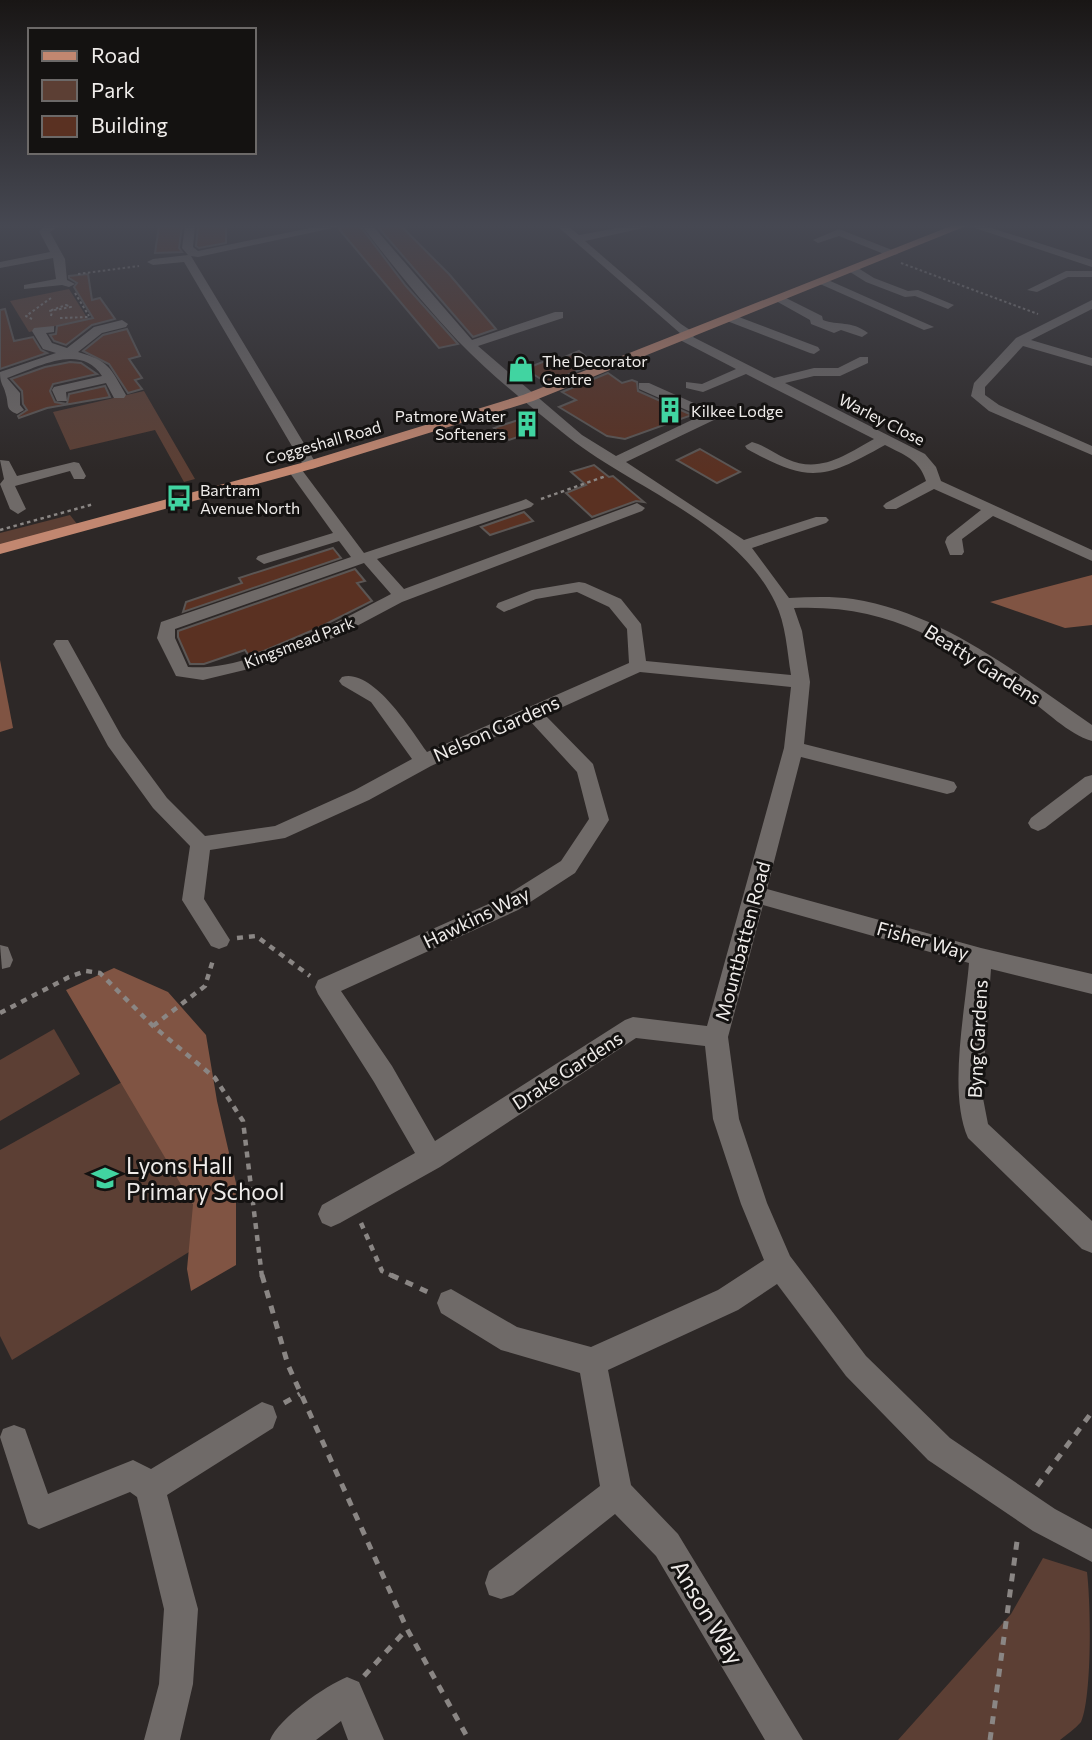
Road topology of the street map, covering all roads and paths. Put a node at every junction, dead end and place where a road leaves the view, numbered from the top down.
1 (39, 307) edge
2 (84, 307) edge
3 (216, 307) edge
4 (437, 307) edge
5 (654, 307) edge
6 (759, 307) edge
7 (796, 307) edge
8 (882, 307) edge
9 (1019, 307) edge
10 (1086, 307) edge
11 (36, 309) junction
12 (559, 315) dead end
13 (50, 317) joint
14 (731, 318) junction
15 (34, 320) dead end
16 (1057, 322) junction
17 (122, 324) dead end
18 (928, 327) dead end
19 (98, 330) junction
20 (862, 333) dead end
21 (687, 335) junction
22 (1020, 341) junction
23 (470, 345) junction
24 (814, 349) dead end
25 (68, 353) junction
26 (864, 360) dead end
27 (1092, 362) edge
28 (746, 369) junction
29 (0, 376) edge
30 (109, 378) junction
31 (773, 382) junction
32 (691, 385) dead end
33 (644, 386) dead end
34 (119, 395) dead end
35 (62, 398) dead end
36 (528, 398) junction
37 (17, 410) dead end
38 (883, 440) junction
39 (752, 446) dead end
40 (1092, 451) edge
41 (1, 461) edge
42 (618, 466) junction
43 (302, 467) junction
44 (79, 476) dead end
45 (12, 482) junction
46 (934, 483) junction
47 (94, 503) dead end
48 (526, 504) joint
49 (891, 506) dead end
50 (637, 508) dead end
51 (18, 509) dead end
52 (992, 509) junction
53 (821, 520) dead end
54 (0, 530) edge
55 (342, 535) junction
56 (742, 546) junction
57 (0, 549) edge
58 (956, 552) dead end
59 (1092, 555) edge
60 (364, 558) junction
61 (264, 559) dead end
62 (401, 596) junction
63 (784, 603) junction
64 (504, 607) dead end
65 (62, 645) dead end
66 (638, 666) junction
67 (348, 681) dead end
68 (801, 682) junction
69 (532, 712) junction
70 (1092, 734) edge
71 (794, 748) junction
72 (424, 761) junction
73 (1092, 782) edge
74 (947, 787) dead end
75 (1038, 823) dead end
76 (201, 844) junction
77 (755, 894) junction
78 (219, 940) junction
79 (982, 957) junction
80 (1092, 984) edge
81 (326, 987) junction
82 (0, 1013) edge
83 (153, 1026) junction
84 (716, 1037) junction
85 (431, 1158) junction
86 (341, 1208) joint
87 (1092, 1239) edge
88 (780, 1266) junction
89 (451, 1303) joint
90 (592, 1362) junction
91 (1092, 1412) edge
92 (262, 1417) dead end
93 (14, 1440) dead end
94 (150, 1488) junction
95 (617, 1493) junction
96 (1022, 1505) junction
97 (1092, 1546) edge
98 (501, 1583) dead end
99 (407, 1629) junction
100 (347, 1694) junction
101 (162, 1740) edge
102 (288, 1740) edge
103 (366, 1740) edge
104 (469, 1740) edge
105 (785, 1740) edge
106 (990, 1740) edge

1 - 11 path
2 - 19 path
3 - 43 street
4 - 23 street, Mountbatten Road
5 - 21 street, Warley Close
6 - 14 main road, Coggeshall Road
7 - 20 street
8 - 18 street
9 - 16 path
10 - 16 street
11 - 13 path
11 - 15 path
12 - 23 street
13 - 25 street
14 - 21 main road, Coggeshall Road
14 - 24 street
16 - 22 street
17 - 19 street
19 - 25 street
21 - 28 street, Warley Close
21 - 36 main road, Coggeshall Road
22 - 27 street
22 - 40 street
23 - 36 street, Mountbatten Road
25 - 29 street
25 - 30 street
26 - 31 street
28 - 31 street, Warley Close
28 - 32 street
29 - 37 street
30 - 34 street
30 - 35 street
31 - 38 street, Warley Close
33 - 42 street
36 - 42 street, Mountbatten Road
36 - 43 main road, Coggeshall Road
38 - 39 street
38 - 46 street, Warley Close
41 - 45 street
42 - 48 path
42 - 56 street, Mountbatten Road
43 - 55 street
43 - 57 main road, Coggeshall Road
44 - 45 street
45 - 51 street
46 - 49 street
46 - 52 street, Warley Close
47 - 54 path
48 - 60 street
50 - 62 street, Kingsmead Park
52 - 58 street
52 - 59 street, Warley Close
53 - 56 street
55 - 60 street
55 - 61 street
56 - 63 street, Mountbatten Road
60 - 62 street
60 - 62 street, Kingsmead Park
63 - 68 street, Mountbatten Road
63 - 70 street, Beatty Gardens
64 - 66 street
65 - 76 street
66 - 68 street, Nelson Gardens
66 - 69 street, Nelson Gardens
67 - 72 street
68 - 71 street, Mountbatten Road
69 - 72 street, Nelson Gardens
69 - 81 street, Hawkins Way
71 - 74 street
71 - 77 street, Mountbatten Road
72 - 76 street, Nelson Gardens
73 - 75 street
76 - 78 street
77 - 79 street, Fisher Way
77 - 84 street, Mountbatten Road
78 - 81 path
78 - 83 path
79 - 80 street, Fisher Way
79 - 87 street, Byng Gardens
81 - 85 street
82 - 83 path
83 - 99 path
84 - 85 street, Drake Gardens
84 - 88 street, Mountbatten Road
85 - 86 street, Drake Gardens
86 - 89 path
88 - 90 street
88 - 96 street, Mountbatten Road
89 - 90 street
90 - 95 street
91 - 96 path
92 - 94 street
93 - 94 street
94 - 101 street
95 - 98 street
95 - 105 street, Anson Way
96 - 97 street, Mountbatten Road
96 - 106 path
99 - 100 path
99 - 104 path
100 - 102 street
100 - 103 street

